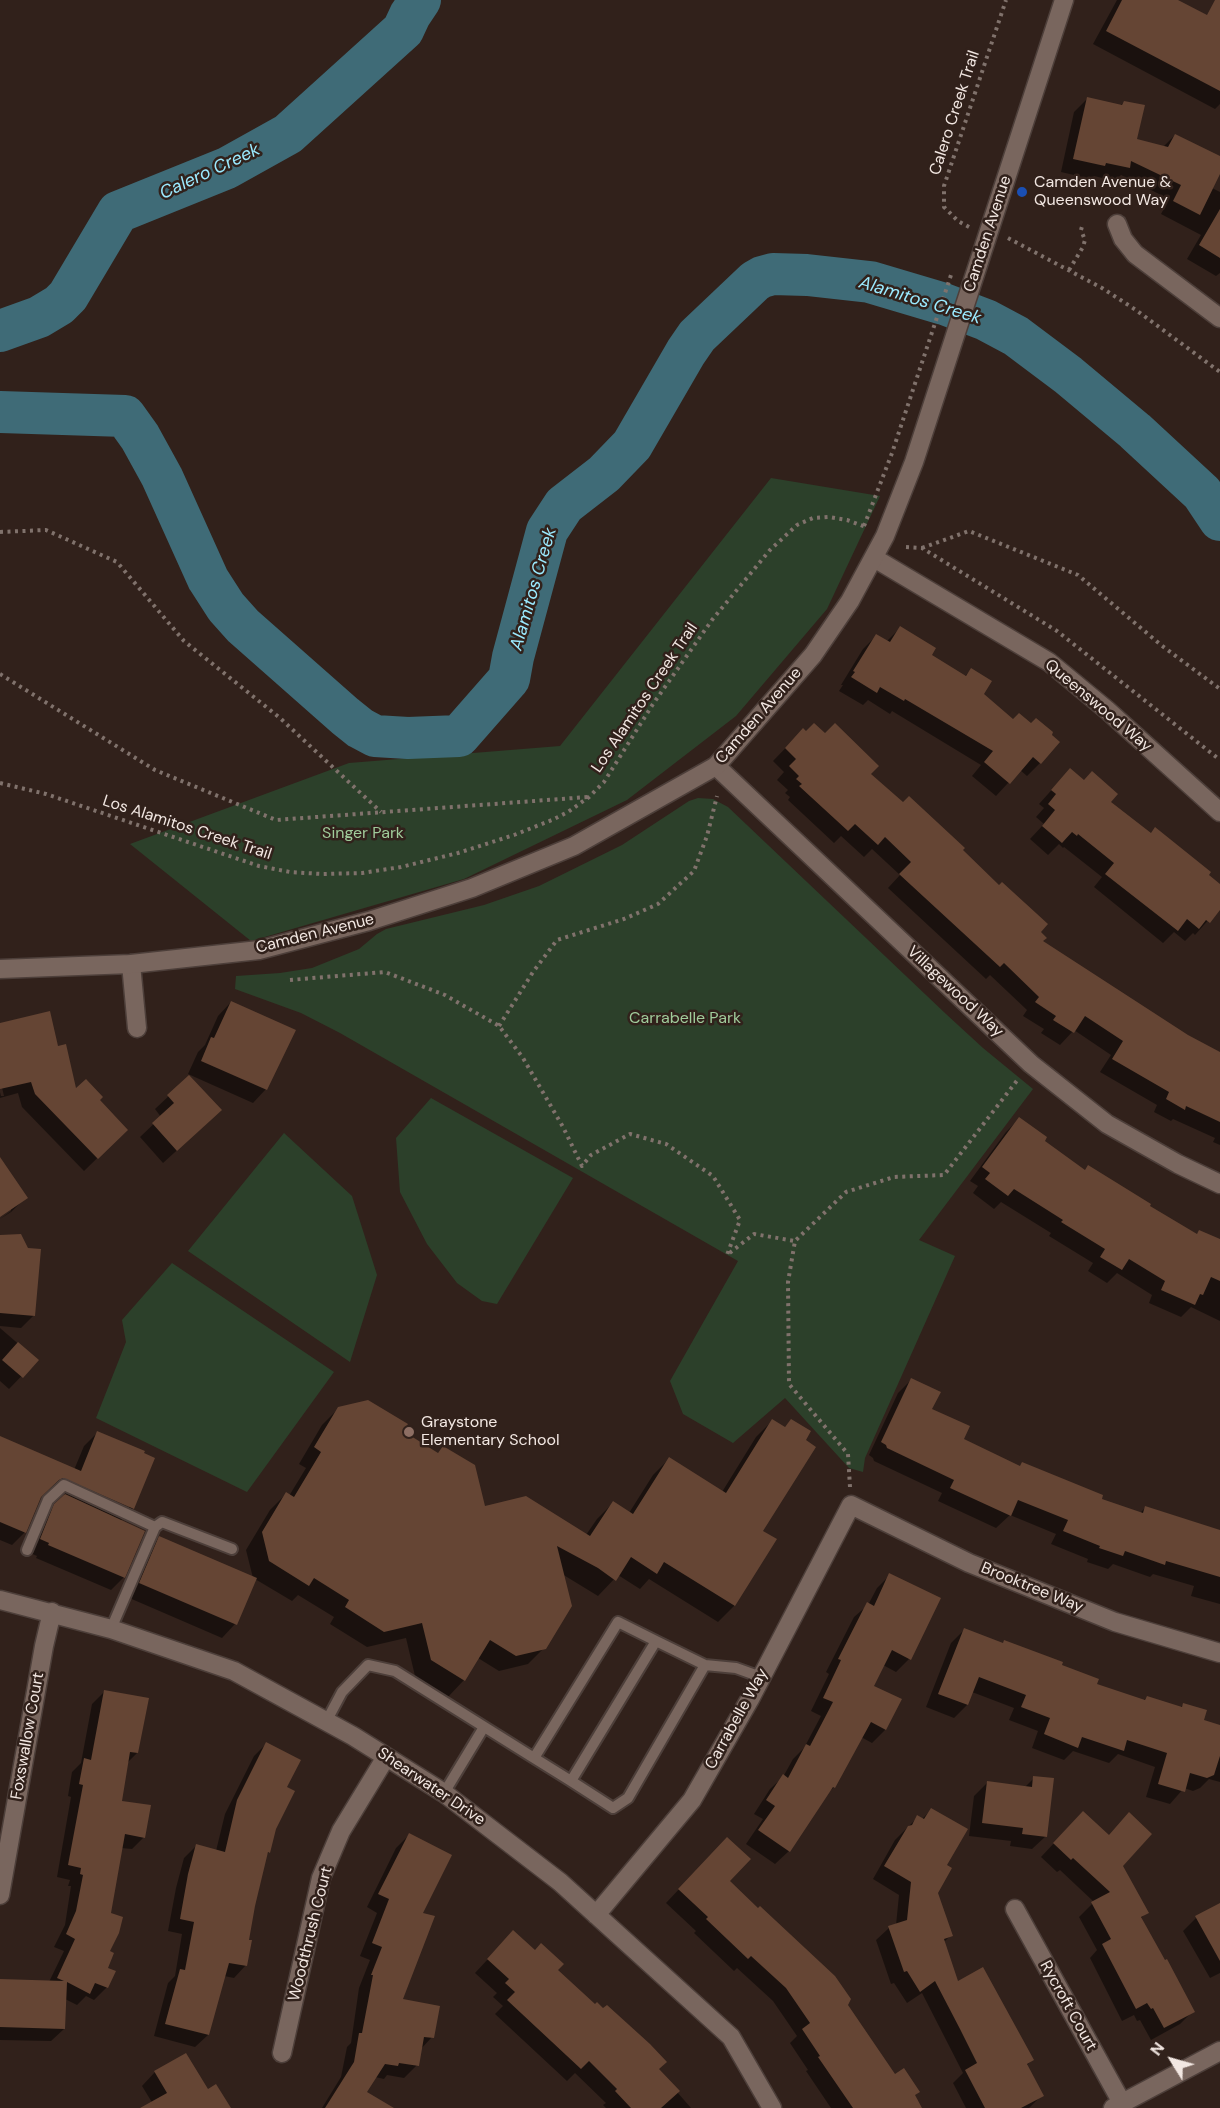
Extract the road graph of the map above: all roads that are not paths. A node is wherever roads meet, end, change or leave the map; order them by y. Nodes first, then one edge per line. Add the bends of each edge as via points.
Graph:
1 (1064, 0) edge
2 (1117, 224) dead end
3 (1220, 318) edge
4 (874, 558) junction
5 (716, 766) junction
6 (1220, 812) edge
7 (131, 964) junction
8 (0, 969) edge
9 (137, 1028) dead end
10 (1220, 1184) edge
11 (851, 1505) joint
12 (155, 1527) junction
13 (27, 1550) dead end
14 (232, 1550) dead end
15 (0, 1600) edge
16 (52, 1612) junction
17 (111, 1629) junction
18 (656, 1641) junction
19 (1220, 1653) edge
20 (705, 1665) junction
21 (761, 1677) junction
22 (327, 1722) junction
23 (484, 1728) junction
24 (386, 1757) junction
25 (534, 1758) junction
26 (571, 1781) junction
27 (444, 1793) junction
28 (0, 1895) edge
29 (1015, 1909) dead end
30 (596, 1915) junction
31 (1220, 2051) edge
32 (282, 2053) dead end
33 (1117, 2106) edge
34 (772, 2108) edge

1 - 4 street, Camden Avenue via 914,462
2 - 3 street via 1135,254
4 - 5 street, Camden Avenue via 813,655
4 - 6 street, Queenswood Way via 1049,662
5 - 7 street, Camden Avenue via 574,846 472,888 259,950
5 - 10 street, Villagewood Way via 1031,1064 1107,1124
7 - 8 street, Camden Avenue
7 - 9 street
11 - 19 street, Brooktree Way via 969,1563 1115,1622
11 - 21 street, Carrabelle Way
12 - 13 lane via 64,1485 48,1500
12 - 14 lane via 162,1522
12 - 17 lane
15 - 16 street, Shearwater Drive
16 - 17 street, Shearwater Drive
16 - 28 street, Foxswallow Court
17 - 22 street, Shearwater Drive via 234,1671
18 - 20 lane
18 - 25 lane via 618,1622
18 - 26 lane
20 - 21 lane via 736,1668
20 - 26 lane via 627,1798 613,1808
21 - 30 street, Carrabelle Way via 692,1800
22 - 23 lane via 342,1692 368,1665 394,1671
22 - 24 street, Shearwater Drive
23 - 25 lane
23 - 27 lane
24 - 27 street, Shearwater Drive
24 - 32 street, Woodthrush Court via 341,1831 321,1878
25 - 26 lane
27 - 30 street, Shearwater Drive via 560,1882
29 - 33 street, Rycroft Court
30 - 34 street, Shearwater Drive via 731,2037
31 - 33 street

